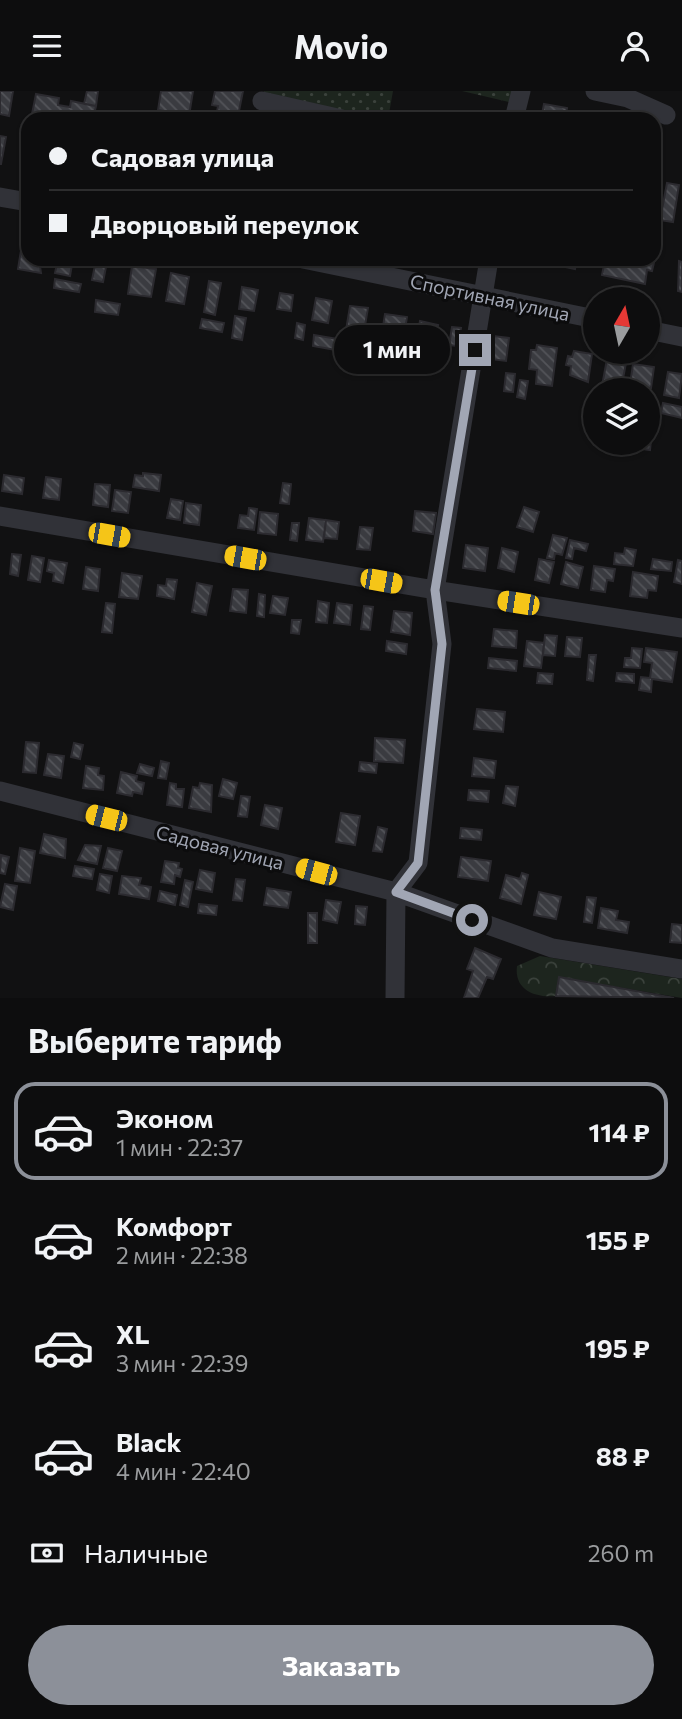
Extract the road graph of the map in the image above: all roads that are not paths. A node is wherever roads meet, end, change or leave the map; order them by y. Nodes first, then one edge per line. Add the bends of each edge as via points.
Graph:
1 (521, 91) edge
2 (594, 91) edge
3 (261, 104) edge
4 (304, 112) edge
5 (516, 112) edge
6 (660, 112) edge
7 (661, 113) edge
8 (666, 115) dead end
9 (0, 197) edge
10 (21, 201) edge
11 (337, 266) edge
12 (488, 266) edge
13 (483, 296) junction
14 (583, 317) edge
15 (660, 332) edge
16 (682, 337) edge
17 (0, 516) edge
18 (435, 590) junction
19 (682, 628) edge
20 (0, 791) edge
21 (396, 892) junction
22 (682, 969) edge
23 (395, 998) edge

1 - 5 street
2 - 6 street via 628,97
3 - 4 street
7 - 8 street
9 - 10 street
11 - 13 street, Спортивная улица
12 - 13 street
13 - 14 street, Спортивная улица
13 - 18 street
15 - 16 street
17 - 18 street
18 - 19 street
18 - 21 street via 442,644 418,863
20 - 21 street, Садовая улица
21 - 22 street, Садовая улица via 552,949
21 - 23 street

